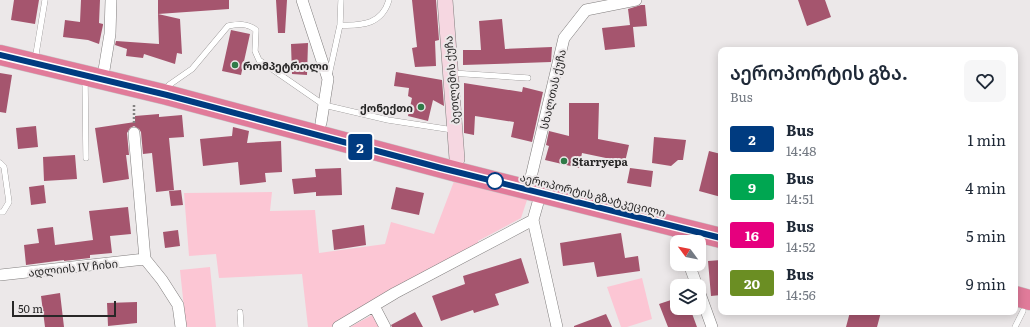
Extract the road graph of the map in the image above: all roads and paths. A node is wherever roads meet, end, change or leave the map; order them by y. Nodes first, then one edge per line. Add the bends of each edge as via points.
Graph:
1 (45, 0) edge
2 (111, 0) edge
3 (302, 0) edge
4 (341, 0) edge
5 (389, 0) edge
6 (445, 0) edge
7 (636, 0) edge
8 (340, 25) junction
9 (0, 44) edge
10 (36, 54) junction
11 (0, 55) edge
12 (104, 70) junction
13 (451, 73) junction
14 (84, 76) junction
15 (528, 78) dead end
16 (328, 79) junction
17 (169, 85) junction
18 (134, 88) junction
19 (322, 114) junction
20 (455, 130) junction
21 (134, 133) joint
22 (86, 158) dead end
23 (457, 159) junction
24 (0, 163) edge
25 (536, 185) junction
26 (0, 212) edge
27 (533, 220) junction
28 (718, 225) edge
29 (678, 234) edge
30 (718, 238) edge
31 (145, 259) junction
32 (0, 275) edge
33 (374, 306) junction
34 (706, 310) edge
35 (240, 312) dead end
36 (180, 327) edge
37 (241, 327) edge
38 (338, 327) edge
39 (385, 327) edge
40 (557, 327) edge
41 (712, 327) edge

1 - 10 lane
2 - 12 street via 110,34
3 - 16 street
4 - 8 lane
5 - 8 lane via 379,18 356,26
6 - 13 street, ბეთლემის ქუჩა
7 - 25 street, სხალთას ქუჩა via 586,10 564,38
8 - 16 lane
9 - 10 highway, აეროპორტის გზატკეცილი
10 - 12 highway, აეროპორტის გზატკეცილი
11 - 14 highway, აეროპორტის გზატკეცილი
12 - 17 highway, აეროპორტის გზატკეცილი
13 - 15 lane
13 - 20 street, ბეთლემის ქუჩა
14 - 18 highway, აეროპორტის გზატკეცილი
14 - 22 lane
16 - 19 street
17 - 19 highway, აეროპორტის გზატკეცილი
17 - 19 lane via 192,69 228,26 244,24 256,30 255,51 259,60
18 - 21 path
18 - 25 highway, აეროპორტის გზატკეცილი via 449,170
19 - 20 lane
19 - 23 highway, აეროპორტის გზატკეცილი
20 - 23 street, ბეთლემის ქუჩა
21 - 31 street
23 - 25 highway, აეროპორტის გზატკეცილი
24 - 26 lane via 4,167 9,202 3,212
25 - 27 street, სხალთას ქუჩა
25 - 28 highway, აეროპორტის გზატკეცილი
25 - 29 highway, აეროპორტის გზატკეცილი
27 - 33 street
27 - 40 street
29 - 30 highway, აეროპორტის გზატკეცილი
31 - 32 street, ადლიის IV ჩიხი
31 - 36 street via 178,305
33 - 38 street
33 - 39 street
34 - 41 street
35 - 37 lane

